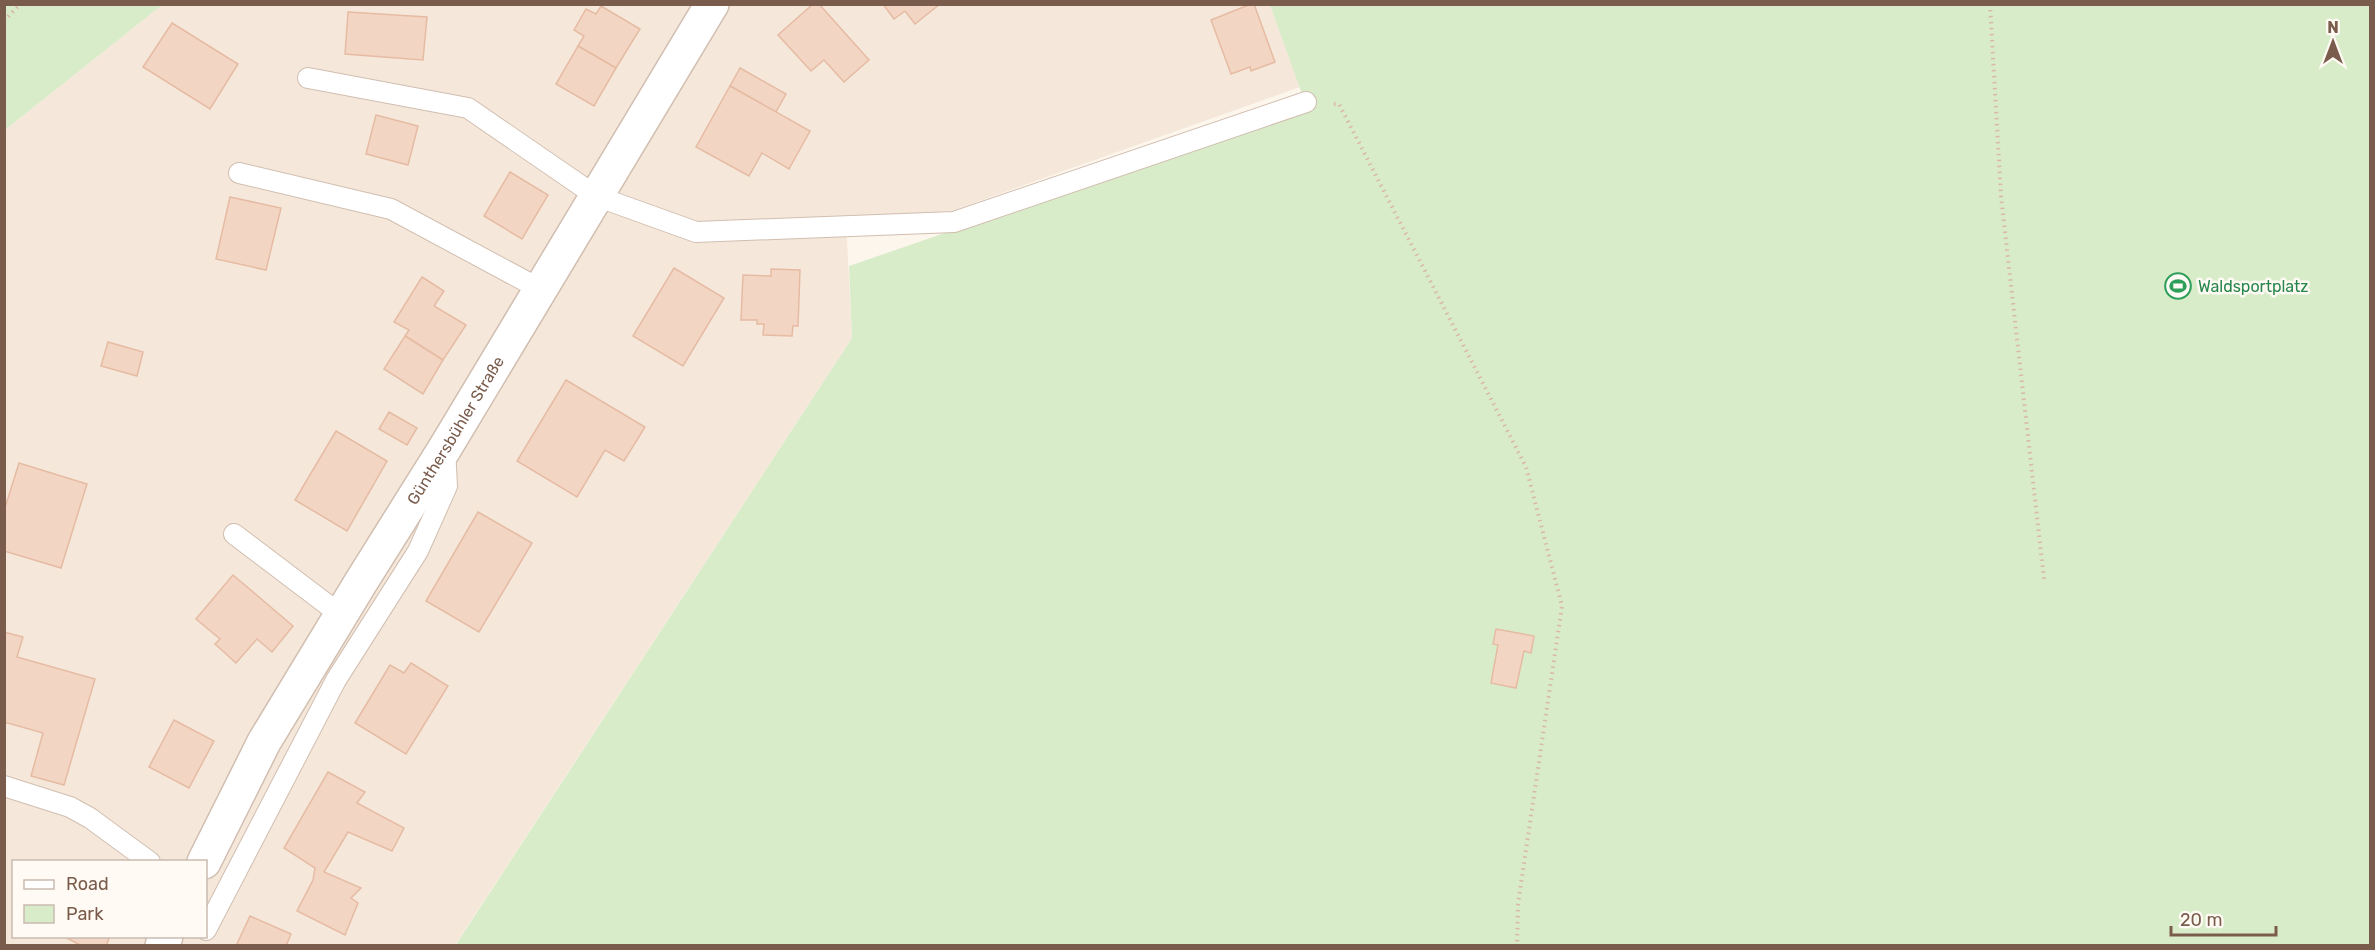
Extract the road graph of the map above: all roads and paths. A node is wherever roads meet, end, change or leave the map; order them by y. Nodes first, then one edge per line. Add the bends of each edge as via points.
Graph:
1 (20, 4) edge
2 (712, 4) edge
3 (1990, 4) edge
4 (4, 21) edge
5 (308, 78) dead end
6 (1306, 102) joint
7 (239, 173) dead end
8 (596, 196) junction
9 (540, 289) junction
10 (445, 448) junction
11 (234, 534) dead end
12 (2044, 579) dead end
13 (341, 615) junction
14 (4, 786) edge
15 (149, 860) edge
16 (205, 860) edge
17 (207, 928) edge
18 (1517, 945) edge

1 - 4 path
2 - 8 street, Günthersbühler Straße
3 - 12 path via 2001,196
5 - 8 lane via 468,108
6 - 8 lane via 954,222 696,232
6 - 18 path via 1339,104 1526,467 1562,606 1518,904
7 - 9 lane via 391,209
8 - 9 street, Günthersbühler Straße
9 - 10 street, Günthersbühler Straße
10 - 13 street, Günthersbühler Straße
10 - 17 lane via 447,486 418,551 336,680
11 - 13 lane
13 - 16 street, Günthersbühler Straße via 264,742
14 - 15 lane via 70,807

